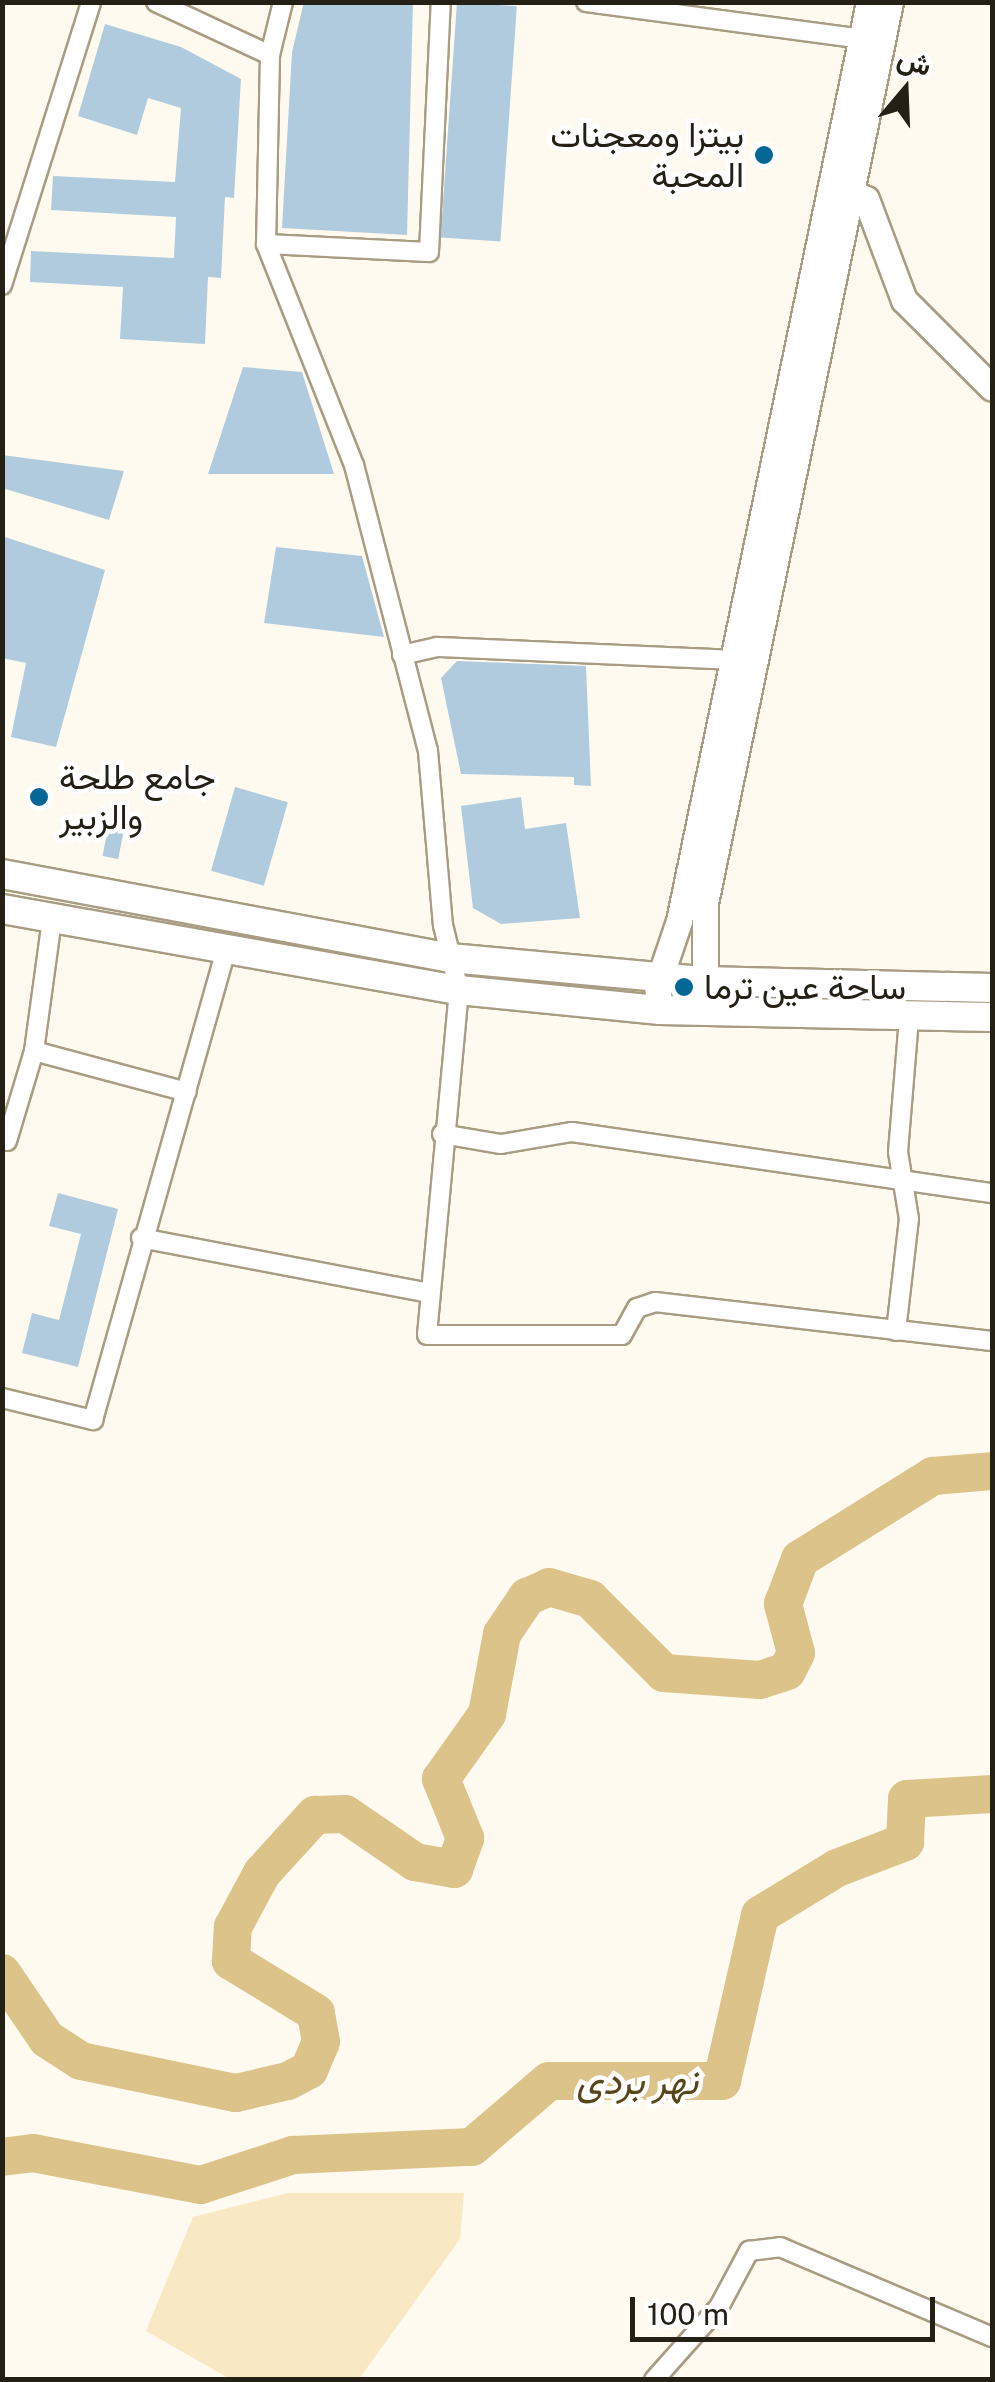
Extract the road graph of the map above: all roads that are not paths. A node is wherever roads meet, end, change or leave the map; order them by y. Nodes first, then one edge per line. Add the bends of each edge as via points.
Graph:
1 (91, 2) edge
2 (156, 2) edge
3 (283, 2) edge
4 (441, 2) edge
5 (586, 2) edge
6 (870, 2) edge
7 (890, 2) edge
8 (862, 39) junction
9 (270, 55) junction
10 (841, 187) junction
11 (266, 244) junction
12 (816, 258) junction
13 (842, 264) junction
14 (3, 279) edge
15 (989, 379) edge
16 (402, 655) junction
17 (733, 660) junction
18 (2, 874) edge
19 (2, 909) edge
20 (52, 919) junction
21 (226, 950) junction
22 (450, 958) junction
23 (660, 978) junction
24 (704, 981) junction
25 (992, 988) edge
26 (459, 990) junction
27 (660, 1010) junction
28 (700, 1012) junction
29 (909, 1017) junction
30 (992, 1017) edge
31 (34, 1051) junction
32 (187, 1092) junction
33 (442, 1134) junction
34 (7, 1142) dead end
35 (902, 1181) junction
36 (992, 1193) edge
37 (140, 1238) junction
38 (424, 1292) junction
39 (896, 1331) junction
40 (992, 1341) edge
41 (2, 1398) edge
42 (992, 2338) edge
43 (654, 2380) edge

1 - 14 street
2 - 9 street
3 - 9 street
4 - 11 street via 429,252
5 - 8 street
6 - 8 street
7 - 10 street
8 - 10 street
9 - 11 street
10 - 12 street
10 - 13 street
10 - 15 street via 866,198 904,300
11 - 16 street via 354,465
12 - 13 street
12 - 17 street
13 - 24 street via 705,902
16 - 17 street via 437,647
16 - 22 street via 428,751
17 - 23 street
18 - 22 main road
19 - 20 main road
20 - 21 main road
20 - 31 street
21 - 26 main road
21 - 32 street
22 - 23 main road
22 - 26 street
23 - 24 main road
23 - 27 street
24 - 25 main road
24 - 28 street
26 - 27 main road
26 - 33 street
27 - 28 main road
28 - 29 main road
29 - 30 main road
29 - 35 street
31 - 32 street
31 - 34 street
32 - 37 street
33 - 35 street via 501,1144 572,1132
33 - 38 street
35 - 36 street
35 - 39 street via 909,1219
37 - 38 street
37 - 41 street via 93,1420
38 - 39 street via 427,1335 622,1335 637,1308 654,1302
39 - 40 street
42 - 43 street via 780,2247 749,2251 720,2307

